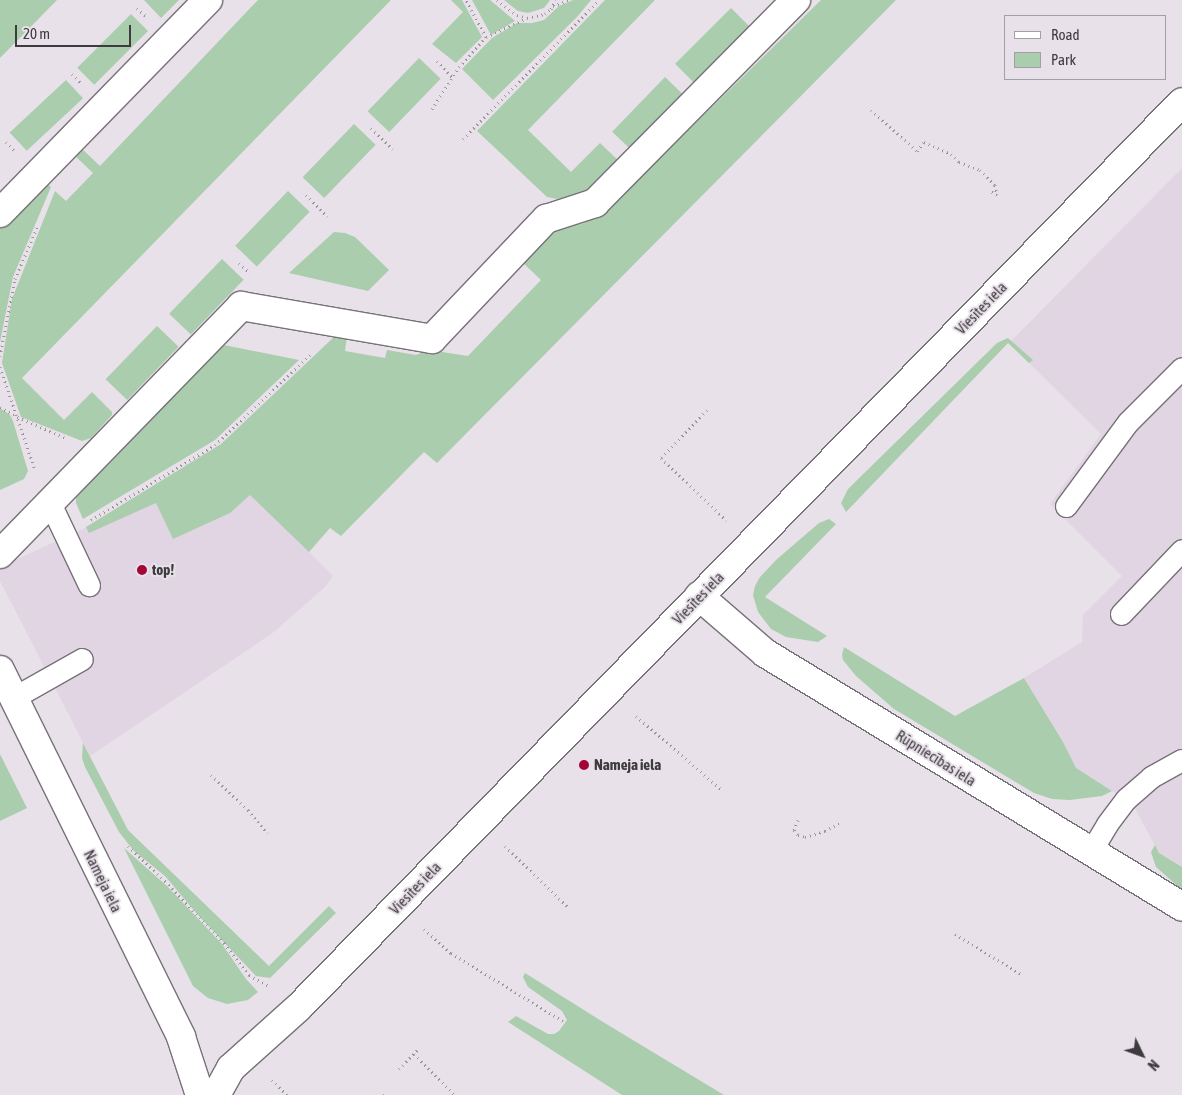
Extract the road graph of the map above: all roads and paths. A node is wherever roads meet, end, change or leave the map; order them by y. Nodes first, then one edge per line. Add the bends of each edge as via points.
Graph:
1 (208, 0) edge
2 (466, 0) edge
3 (497, 0) edge
4 (556, 0) edge
5 (569, 0) edge
6 (599, 0) edge
7 (796, 0) edge
8 (553, 6) junction
9 (528, 18) junction
10 (486, 37) junction
11 (436, 61) dead end
12 (452, 77) junction
13 (1182, 102) edge
14 (432, 109) dead end
15 (871, 110) dead end
16 (371, 128) dead end
17 (463, 139) dead end
18 (393, 149) dead end
19 (989, 190) dead end
20 (306, 195) dead end
21 (0, 213) edge
22 (42, 216) dead end
23 (327, 216) dead end
24 (344, 324) junction
25 (0, 356) edge
26 (0, 367) edge
27 (1182, 368) edge
28 (0, 407) edge
29 (707, 410) dead end
30 (16, 416) junction
31 (99, 452) junction
32 (50, 503) junction
33 (1066, 506) dead end
34 (730, 524) dead end
35 (66, 536) junction
36 (1182, 550) edge
37 (0, 554) edge
38 (89, 584) dead end
39 (699, 596) junction
40 (1121, 614) dead end
41 (82, 659) dead end
42 (0, 670) edge
43 (13, 698) junction
44 (636, 716) dead end
45 (1182, 760) edge
46 (211, 776) dead end
47 (721, 789) dead end
48 (798, 820) dead end
49 (479, 821) junction
50 (841, 822) dead end
51 (267, 833) dead end
52 (123, 841) dead end
53 (1091, 851) junction
54 (398, 905) junction
55 (1182, 907) edge
56 (569, 908) dead end
57 (955, 934) dead end
58 (1021, 974) dead end
59 (274, 988) dead end
60 (563, 1021) dead end
61 (419, 1048) dead end
62 (414, 1054) junction
63 (399, 1069) dead end
64 (272, 1080) dead end
65 (200, 1095) edge
66 (216, 1095) edge
67 (287, 1095) edge
68 (456, 1095) edge

1 - 21 street
2 - 10 path
3 - 9 path via 517,15
4 - 8 path
5 - 8 path
6 - 17 path
7 - 24 street via 595,203 546,219 432,340
8 - 9 path via 545,14
9 - 10 path
10 - 12 path
11 - 12 path
12 - 14 path
13 - 39 street, Viesītes iela
15 - 19 path via 917,150 924,142 980,170 995,185 997,194
16 - 18 path
20 - 23 path
22 - 25 path via 15,279
24 - 31 street via 241,306
24 - 35 path via 215,445
26 - 30 path
27 - 33 lane via 1128,422
28 - 30 path
29 - 34 path via 661,458
30 - 31 path
30 - 32 path
31 - 32 street
32 - 35 lane
32 - 37 street
35 - 38 lane
36 - 40 lane
39 - 49 street, Viesītes iela
39 - 53 street, Rūpniecības iela via 765,652
41 - 43 lane
42 - 43 street, Nameja iela
43 - 65 street, Nameja iela via 181,1037
44 - 47 path
45 - 53 lane via 1151,777 1126,799
46 - 51 path via 248,810
48 - 50 path via 794,826 795,833 805,837
49 - 54 street, Viesītes iela
49 - 56 path
52 - 59 path via 224,943 248,975
53 - 55 street, Rūpniecības iela
54 - 60 path via 452,953
54 - 66 street, Viesītes iela via 299,1007 231,1068
57 - 58 path
61 - 62 path
62 - 63 path
62 - 68 path
64 - 67 path

